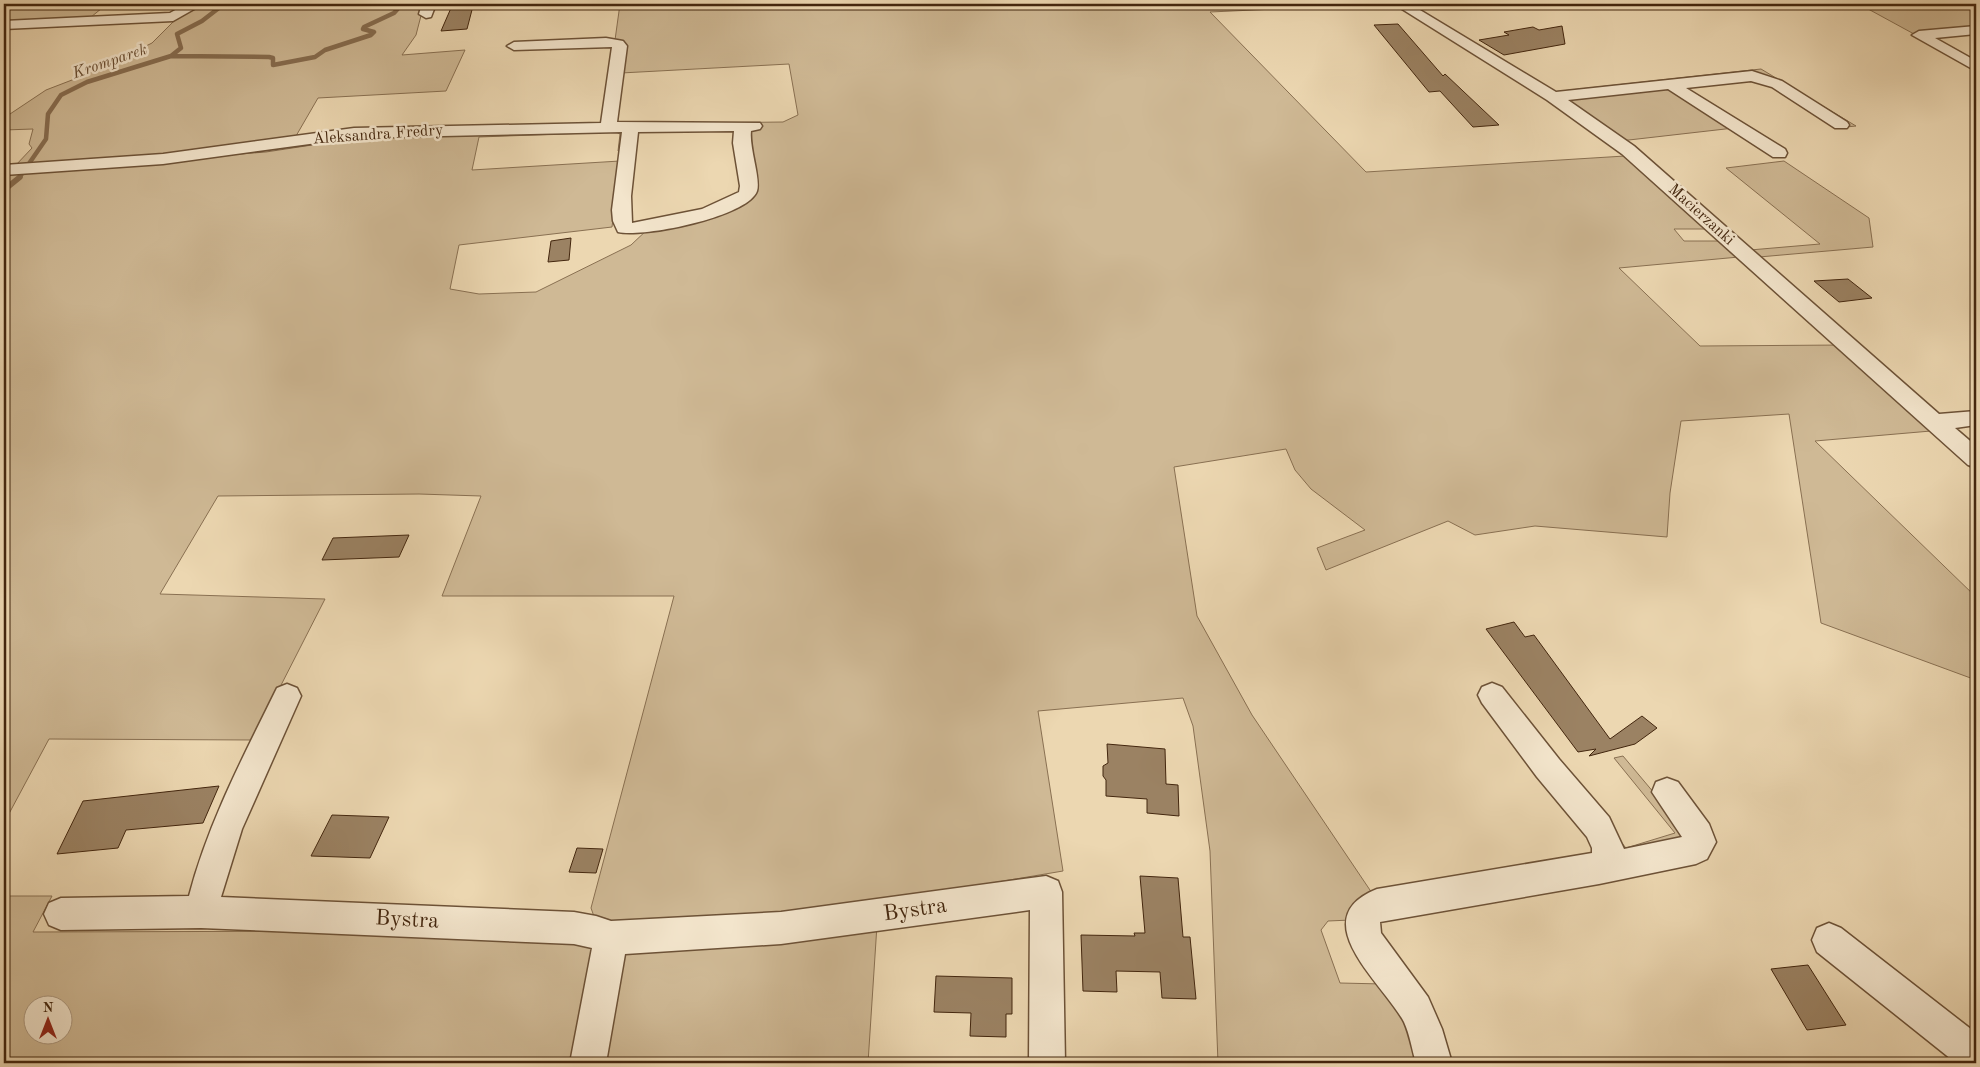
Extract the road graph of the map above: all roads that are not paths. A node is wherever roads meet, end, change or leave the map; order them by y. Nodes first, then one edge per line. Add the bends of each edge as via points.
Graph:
1 (196, 4) edge
2 (1298, 4) edge
3 (1359, 4) edge
4 (1401, 4) edge
5 (4, 24) edge
6 (1976, 30) edge
7 (514, 46) dead end
8 (1976, 67) edge
9 (1670, 84) junction
10 (1553, 97) junction
11 (1841, 126) dead end
12 (608, 127) junction
13 (631, 127) junction
14 (1779, 153) dead end
15 (6, 170) edge
16 (1976, 418) edge
17 (1935, 422) junction
18 (1976, 459) edge
19 (1492, 695) dead end
20 (288, 696) dead end
21 (1667, 792) dead end
22 (1599, 869) junction
23 (201, 912) junction
24 (61, 914) dead end
25 (611, 938) junction
26 (1829, 940) dead end
27 (1976, 1056) edge
28 (588, 1063) edge
29 (1047, 1063) edge
30 (1434, 1063) edge

1 - 5 street via 173,17
2 - 3 street
4 - 10 street, Macierzanki
6 - 8 street via 1919,35
7 - 12 street via 618,44
9 - 10 street
9 - 11 street via 1744,76 1764,79 1778,84
9 - 14 street
10 - 17 street, Macierzanki via 1646,165
12 - 13 street, Aleksandra Fredry
12 - 15 street, Aleksandra Fredry via 354,134 163,159
13 - 13 street, Aleksandra Fredry via 623,177 621,221 625,228 635,230 716,210 748,192 741,143 749,126
16 - 17 street
17 - 18 street, Macierzanki
19 - 22 street via 1598,827 1608,848 1607,859
20 - 23 street via 246,784 207,883
21 - 22 street via 1698,834 1700,842 1696,849
22 - 30 street via 1377,905 1367,911 1362,918 1362,927 1367,940 1416,1008
23 - 24 street, Bystra
23 - 25 street, Bystra via 574,928
25 - 28 street
25 - 29 street, Bystra via 781,928 1046,892
26 - 27 street

